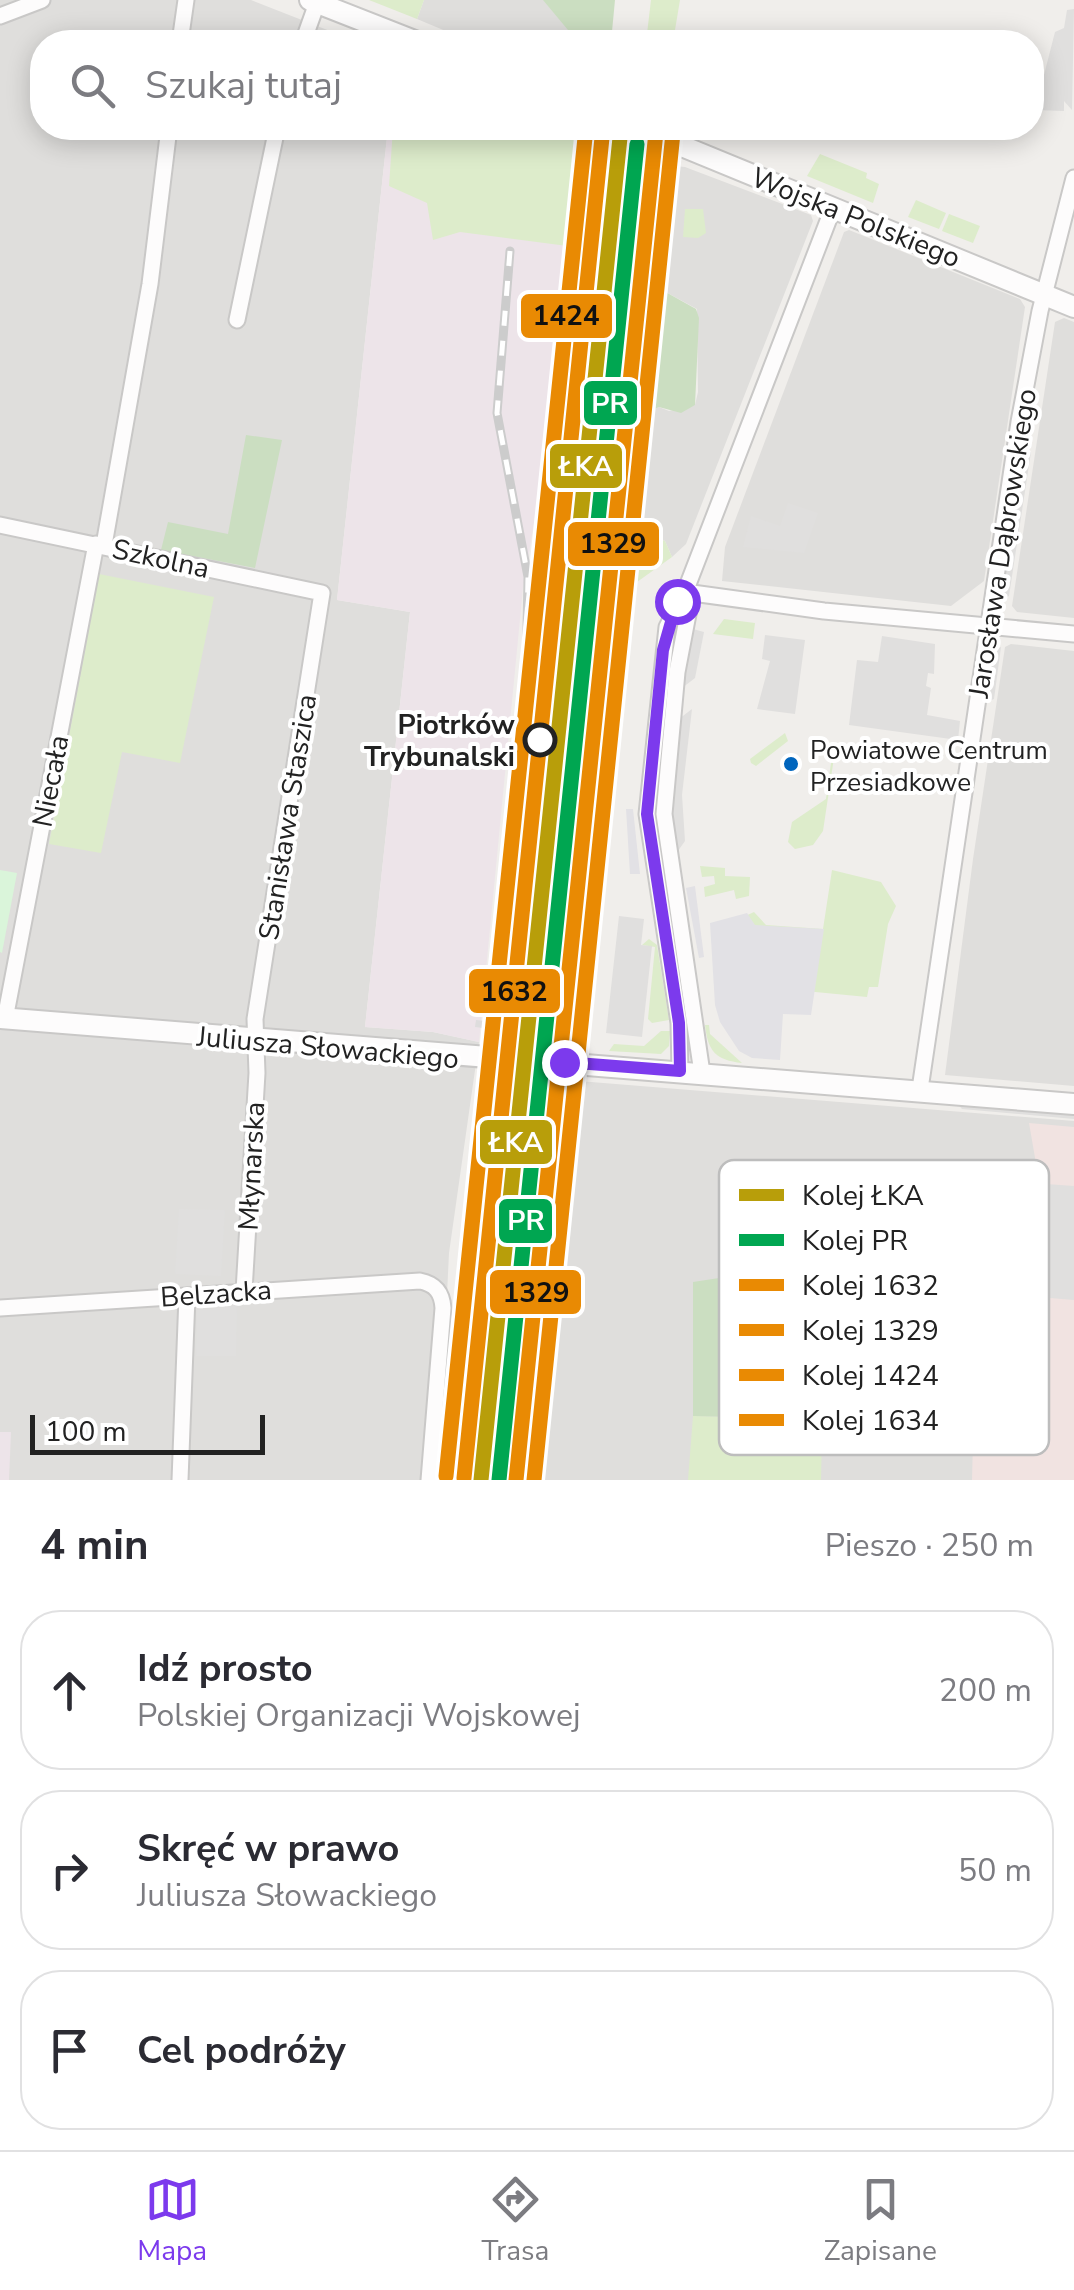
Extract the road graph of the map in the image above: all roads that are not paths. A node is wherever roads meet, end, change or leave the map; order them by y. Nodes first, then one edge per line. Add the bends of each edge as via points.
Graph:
1 (42, 0) edge
2 (186, 0) edge
3 (313, 1) edge
4 (0, 16) edge
5 (182, 30) edge
6 (307, 30) edge
7 (387, 30) edge
8 (168, 140) edge
9 (274, 140) edge
10 (667, 140) edge
11 (1074, 178) edge
12 (833, 208) junction
13 (1046, 294) junction
14 (1074, 306) edge
15 (237, 320) dead end
16 (0, 526) edge
17 (100, 544) junction
18 (685, 592) junction
19 (322, 593) joint
20 (988, 626) junction
21 (1074, 634) edge
22 (661, 861) junction
23 (2, 1018) edge
24 (256, 1042) junction
25 (680, 1071) junction
26 (702, 1072) junction
27 (920, 1089) junction
28 (1074, 1104) edge
29 (244, 1291) junction
30 (187, 1296) junction
31 (0, 1308) edge
32 (180, 1480) edge
33 (428, 1480) edge

1 - 4 street
2 - 5 street
3 - 6 street
3 - 7 street
8 - 17 street, Niecała via 150,284
9 - 15 street
10 - 12 street, Wojska Polskiego
11 - 13 street, Jarosława Dąbrowskiego
12 - 13 street, Wojska Polskiego
12 - 18 street
13 - 14 street, Wojska Polskiego
13 - 20 street, Jarosława Dąbrowskiego via 1020,411
16 - 17 street, Szkolna
17 - 19 street, Szkolna
17 - 23 street, Niecała
18 - 20 street
18 - 22 street via 671,614 663,650 648,788
19 - 24 street, Stanisława Staszica via 254,1019
20 - 21 street
20 - 27 street, Jarosława Dąbrowskiego
22 - 25 street
22 - 26 street
23 - 24 street, Juliusza Słowackiego
24 - 25 street, Juliusza Słowackiego
24 - 29 street, Młynarska
25 - 26 street, Juliusza Słowackiego
26 - 27 street, Juliusza Słowackiego
27 - 28 street, Juliusza Słowackiego
29 - 30 street, Belzacka
29 - 33 street, Belzacka via 432,1284 443,1308
30 - 31 street, Belzacka
30 - 32 street

